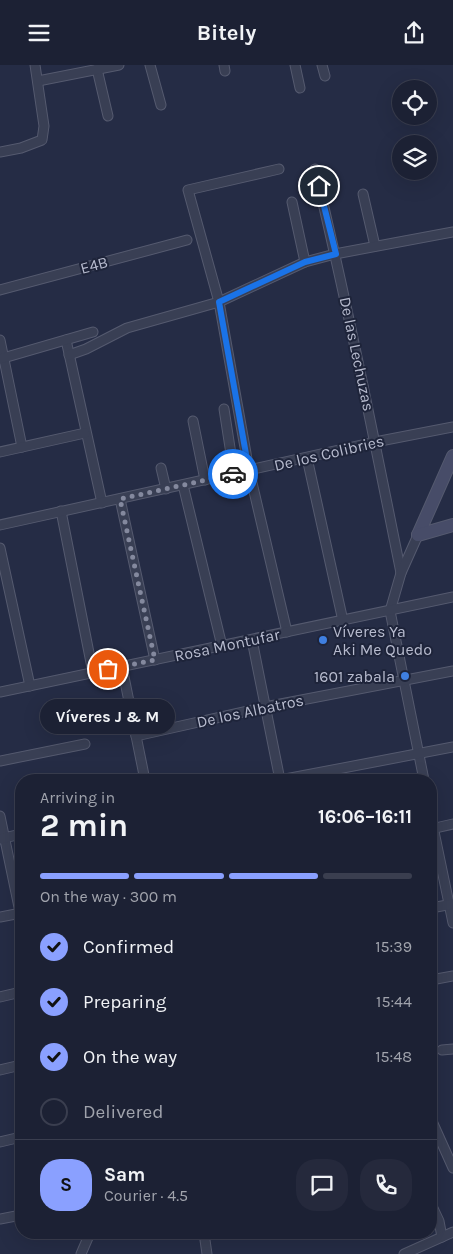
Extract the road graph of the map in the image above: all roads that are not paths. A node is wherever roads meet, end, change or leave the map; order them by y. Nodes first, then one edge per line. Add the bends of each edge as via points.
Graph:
1 (35, 65) edge
2 (119, 65) edge
3 (150, 65) edge
4 (295, 65) edge
5 (322, 65) edge
6 (97, 69) junction
7 (325, 76) dead end
8 (38, 81) junction
9 (300, 88) dead end
10 (160, 105) dead end
11 (108, 117) dead end
12 (0, 152) edge
13 (279, 169) dead end
14 (315, 169) dead end
15 (363, 194) dead end
16 (292, 202) dead end
17 (453, 232) edge
18 (188, 240) dead end
19 (375, 246) junction
20 (336, 254) junction
21 (305, 262) junction
22 (0, 290) edge
23 (219, 302) junction
24 (93, 331) dead end
25 (0, 340) edge
26 (66, 340) junction
27 (69, 355) junction
28 (2, 358) edge
29 (224, 409) dead end
30 (193, 421) dead end
31 (453, 427) edge
32 (85, 433) junction
33 (375, 442) junction
34 (22, 447) junction
35 (0, 453) edge
36 (453, 456) edge
37 (307, 458) junction
38 (160, 468) dead end
39 (249, 471) junction
40 (228, 475) junction
41 (205, 479) junction
42 (183, 485) junction
43 (166, 489) junction
44 (120, 499) junction
45 (102, 503) junction
46 (61, 511) junction
47 (0, 525) edge
48 (453, 525) edge
49 (418, 535) junction
50 (0, 549) edge
51 (401, 573) junction
52 (453, 597) edge
53 (390, 611) junction
54 (343, 621) junction
55 (287, 632) junction
56 (252, 640) junction
57 (222, 646) junction
58 (155, 660) junction
59 (122, 667) junction
60 (453, 671) edge
61 (93, 673) junction
62 (405, 681) junction
63 (30, 686) junction
64 (0, 692) edge
65 (266, 707) junction
66 (136, 736) junction
67 (85, 744) dead end
68 (453, 747) edge
69 (419, 754) junction
70 (0, 761) edge
71 (144, 774) edge
72 (279, 774) edge
73 (312, 774) edge
74 (423, 774) edge
75 (0, 816) edge
76 (453, 824) edge
77 (437, 827) edge
78 (15, 835) edge
79 (2, 838) edge
80 (437, 848) edge
81 (15, 890) edge
82 (451, 904) edge
83 (437, 907) edge
84 (15, 915) edge
85 (0, 917) edge
86 (453, 923) edge
87 (453, 975) edge
88 (437, 979) edge
89 (15, 993) edge
90 (0, 997) edge
91 (453, 1049) edge
92 (442, 1051) dead end
93 (15, 1066) edge
94 (0, 1070) edge
95 (437, 1132) edge
96 (15, 1138) edge
97 (0, 1142) edge
98 (453, 1168) edge
99 (15, 1216) edge
100 (437, 1217) edge
101 (0, 1219) edge
102 (453, 1232) edge
103 (442, 1237) junction
104 (87, 1239) edge
105 (205, 1239) edge
106 (81, 1254) edge
107 (207, 1254) edge
108 (404, 1254) edge

1 - 8 street
2 - 6 street
3 - 10 street
4 - 9 street
5 - 7 street
6 - 8 street
6 - 11 street
8 - 12 street via 44,126 42,140
13 - 23 street via 188,190
14 - 20 street, De las Lechuzas
15 - 19 street
16 - 21 street
17 - 19 street
18 - 22 street, E4B
19 - 20 street
20 - 21 street
20 - 33 street, De las Lechuzas
21 - 23 street
23 - 27 street via 127,328
23 - 39 street
24 - 26 street
25 - 28 street
26 - 27 street
26 - 28 street
27 - 32 street
28 - 34 street
29 - 40 street via 230,454 226,468
30 - 41 street
31 - 33 street, De los Colibries
32 - 34 street
32 - 45 street
33 - 37 street, De los Colibries
33 - 51 street, De las Lechuzas
34 - 35 street
36 - 49 street
37 - 39 street, De los Colibries
37 - 54 street
38 - 43 street
39 - 40 street, De los Colibries
39 - 55 street
40 - 41 street, De los Colibries
41 - 42 street, De los Colibries
42 - 43 street, De los Colibries
42 - 57 street
43 - 44 street, De los Colibries
44 - 45 street, De los Colibries
44 - 58 street
45 - 46 street, De los Colibries
46 - 47 street, De los Colibries
46 - 61 street
48 - 49 street
49 - 51 street
50 - 63 street
51 - 53 street
52 - 53 street, Rosa Montufar
53 - 54 street, Rosa Montufar
53 - 62 street
54 - 55 street, Rosa Montufar
55 - 56 street, Rosa Montufar
56 - 57 street, Rosa Montufar
56 - 65 street
57 - 58 street, Rosa Montufar
58 - 59 street, Rosa Montufar
59 - 61 street, Rosa Montufar
59 - 66 street
60 - 62 street, De los Albatros
61 - 63 street, Rosa Montufar
62 - 65 street, De los Albatros
62 - 69 street
63 - 64 street, Rosa Montufar
65 - 66 street, De los Albatros
65 - 72 street
66 - 71 street
67 - 70 street
68 - 69 street
69 - 73 street
69 - 74 street
75 - 79 street
76 - 77 street
78 - 79 street
79 - 81 street
80 - 82 street
82 - 83 street
82 - 86 street
84 - 85 street
87 - 88 street
89 - 90 street
91 - 92 street
93 - 94 street
95 - 98 street
96 - 97 street
99 - 101 street
100 - 103 street
102 - 103 street
103 - 108 street
104 - 106 street
105 - 107 street

